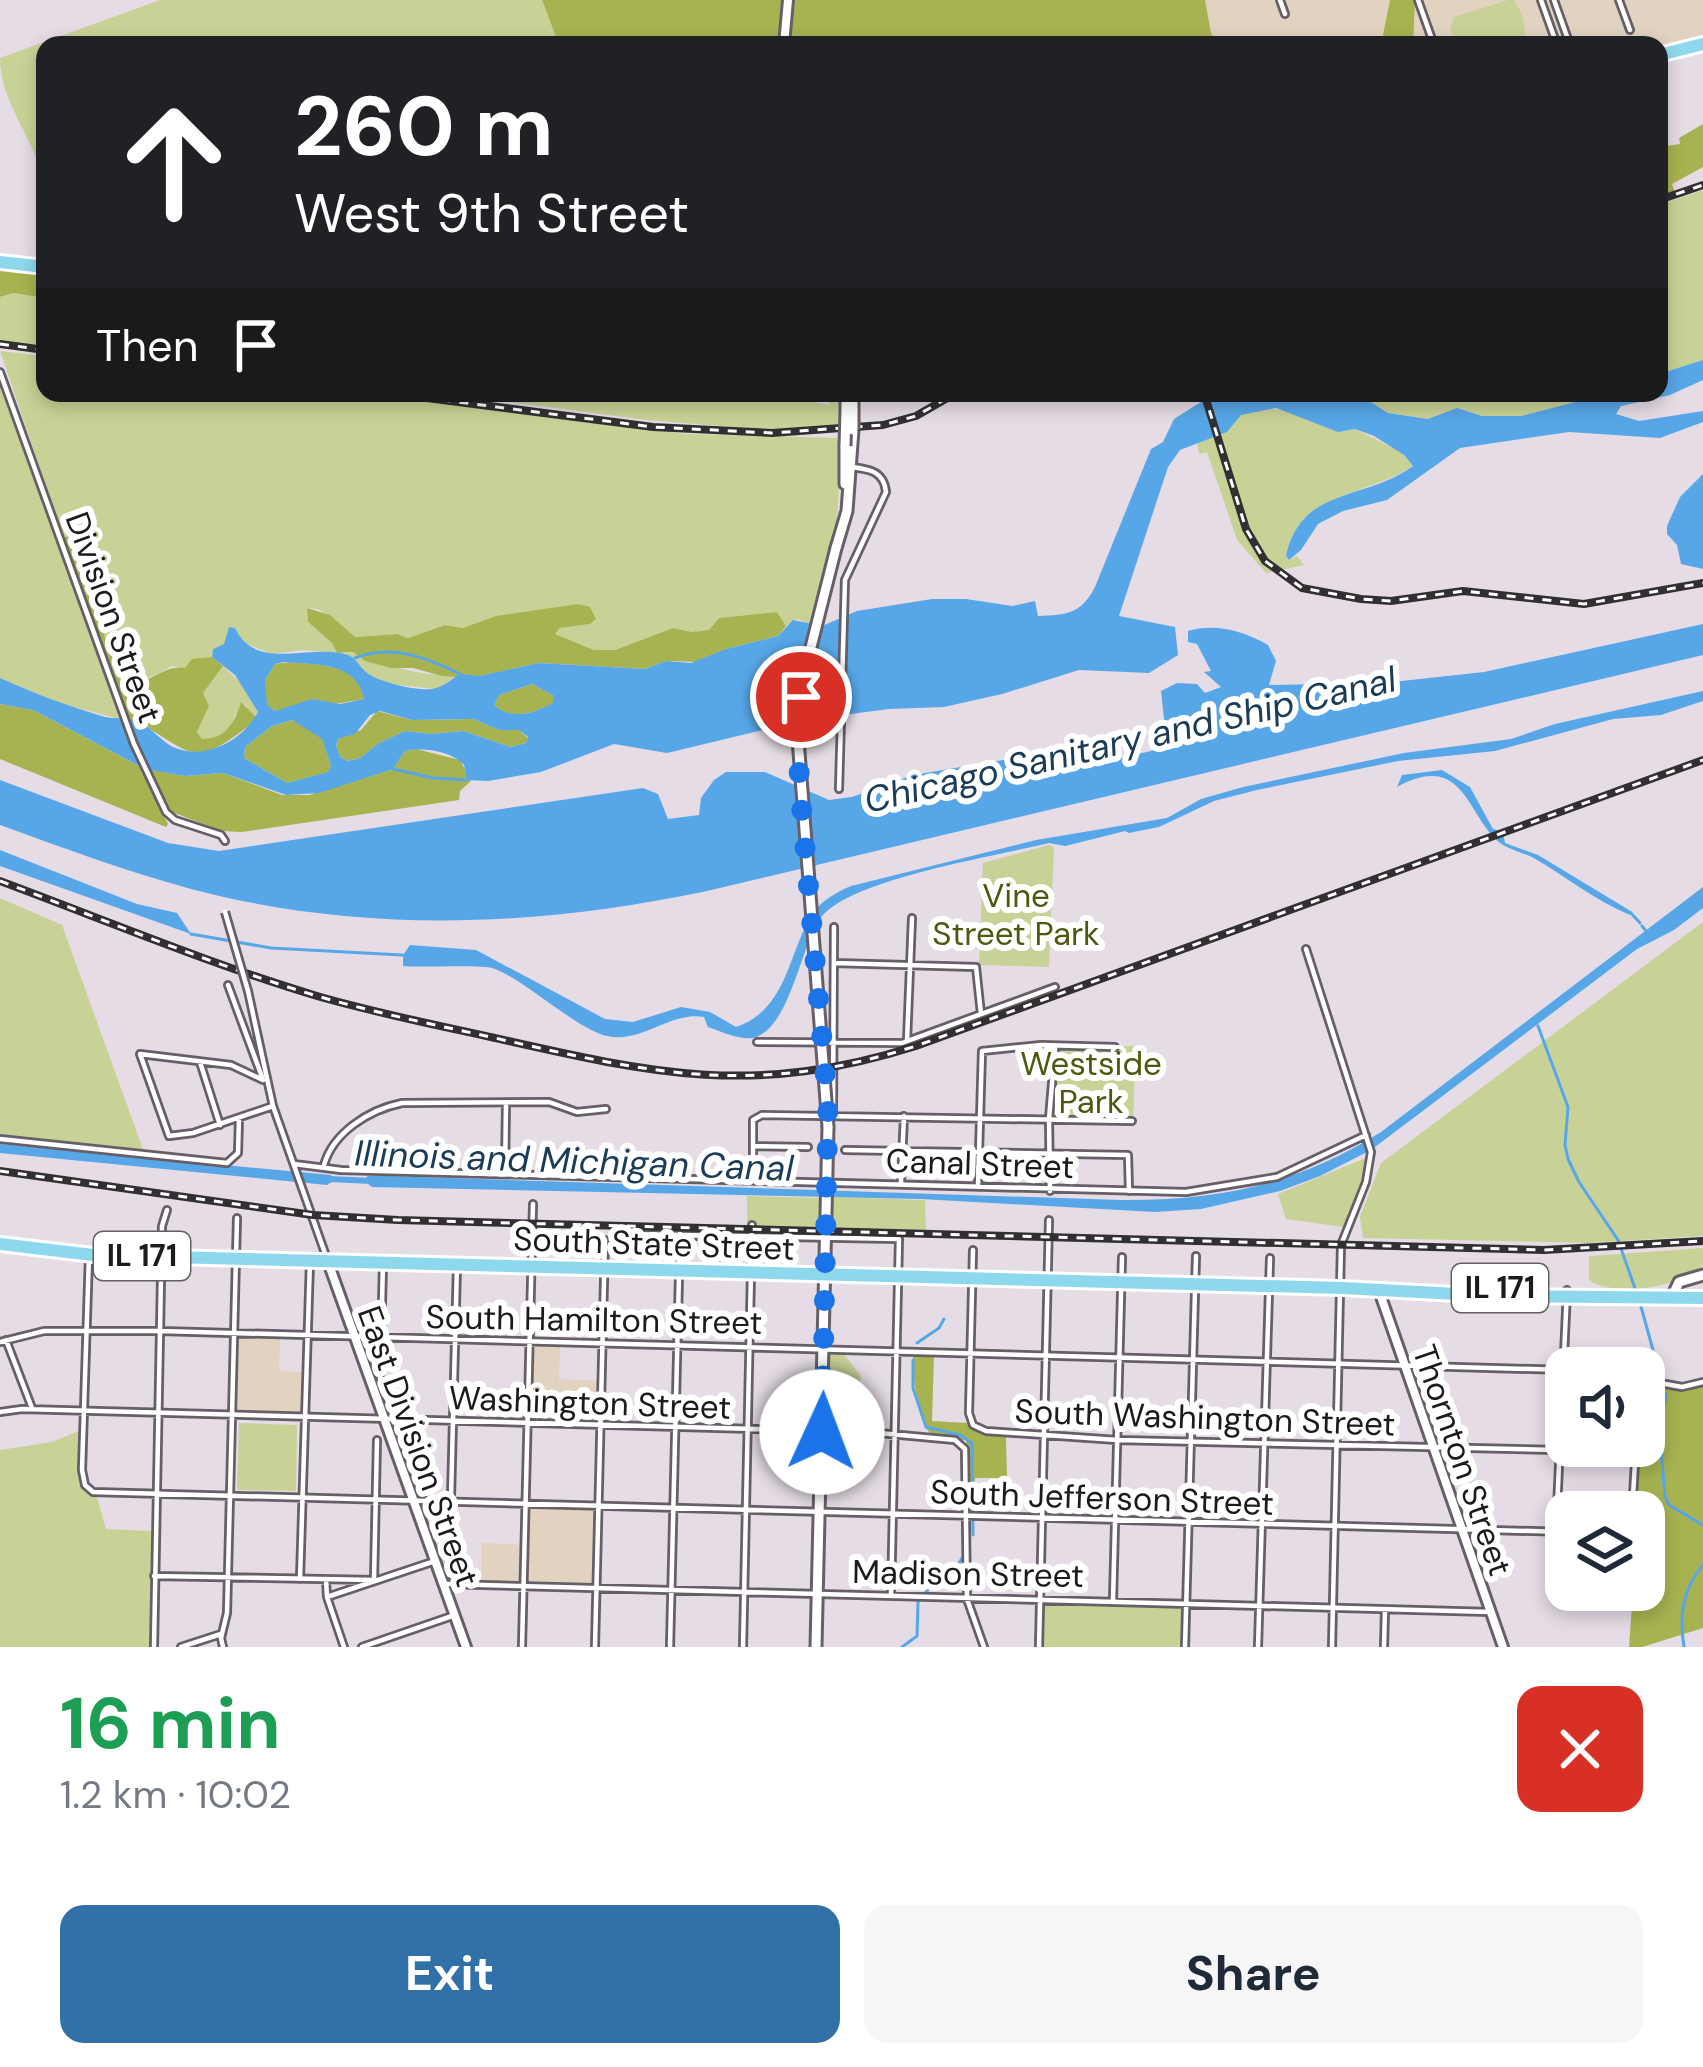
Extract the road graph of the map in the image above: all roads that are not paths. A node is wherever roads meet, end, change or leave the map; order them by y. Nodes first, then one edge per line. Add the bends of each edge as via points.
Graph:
1 (788, 0) edge
2 (1280, 0) edge
3 (1418, 0) edge
4 (1541, 0) edge
5 (1554, 0) edge
6 (1619, 0) edge
7 (1285, 14) dead end
8 (1630, 30) dead end
9 (785, 36) edge
10 (1431, 36) edge
11 (1554, 36) edge
12 (1567, 36) edge
13 (1703, 44) edge
14 (1668, 53) edge
15 (0, 262) edge
16 (36, 267) edge
17 (0, 372) edge
18 (849, 402) edge
19 (849, 466) junction
20 (839, 789) dead end
21 (225, 842) dead end
22 (225, 912) dead end
23 (912, 918) dead end
24 (834, 927) dead end
25 (1306, 949) dead end
26 (833, 963) junction
27 (908, 965) junction
28 (228, 985) dead end
29 (1055, 987) dead end
30 (981, 1014) junction
31 (907, 1041) junction
32 (757, 1042) dead end
33 (832, 1042) junction
34 (1115, 1047) dead end
35 (1055, 1048) junction
36 (200, 1061) junction
37 (263, 1080) junction
38 (270, 1086) junction
39 (506, 1102) junction
40 (273, 1106) junction
41 (605, 1109) dead end
42 (904, 1116) junction
43 (238, 1118) junction
44 (979, 1118) junction
45 (1049, 1118) junction
46 (1132, 1121) dead end
47 (830, 1122) junction
48 (220, 1125) junction
49 (1366, 1135) junction
50 (0, 1139) edge
51 (753, 1146) junction
52 (808, 1147) dead end
53 (844, 1150) dead end
54 (903, 1151) junction
55 (978, 1152) junction
56 (1050, 1153) junction
57 (295, 1166) junction
58 (324, 1166) junction
59 (505, 1174) junction
60 (753, 1180) junction
61 (828, 1181) junction
62 (901, 1184) junction
63 (977, 1189) junction
64 (1129, 1191) junction
65 (1050, 1192) junction
66 (532, 1204) dead end
67 (167, 1210) dead end
68 (237, 1219) dead end
69 (1049, 1220) dead end
70 (752, 1226) dead end
71 (626, 1234) dead end
72 (680, 1234) junction
73 (752, 1235) junction
74 (827, 1237) junction
75 (605, 1240) dead end
76 (1, 1248) edge
77 (973, 1250) dead end
78 (88, 1255) junction
79 (1196, 1256) dead end
80 (161, 1257) junction
81 (1122, 1257) dead end
82 (236, 1258) junction
83 (1270, 1258) dead end
84 (310, 1261) junction
85 (328, 1262) junction
86 (383, 1263) junction
87 (457, 1265) junction
88 (529, 1267) junction
89 (603, 1269) junction
90 (678, 1271) junction
91 (752, 1273) junction
92 (826, 1275) junction
93 (1698, 1276) edge
94 (897, 1277) junction
95 (974, 1278) junction
96 (1047, 1280) junction
97 (1121, 1284) junction
98 (1196, 1285) junction
99 (1268, 1287) junction
100 (1342, 1288) junction
101 (1379, 1289) junction
102 (1567, 1294) junction
103 (1679, 1298) junction
104 (1703, 1298) edge
105 (86, 1330) junction
106 (161, 1331) junction
107 (233, 1334) junction
108 (308, 1336) junction
109 (354, 1337) junction
110 (382, 1338) junction
111 (3, 1341) edge
112 (454, 1341) junction
113 (528, 1343) junction
114 (602, 1344) junction
115 (676, 1345) junction
116 (750, 1347) junction
117 (1565, 1347) edge
118 (825, 1348) junction
119 (896, 1350) junction
120 (971, 1353) junction
121 (1045, 1355) junction
122 (1119, 1358) junction
123 (1193, 1360) junction
124 (1266, 1362) junction
125 (1340, 1365) junction
126 (1405, 1366) junction
127 (1545, 1370) edge
128 (1703, 1382) edge
129 (1665, 1384) edge
130 (380, 1385) dead end
131 (32, 1409) junction
132 (84, 1411) junction
133 (0, 1412) edge
134 (158, 1414) junction
135 (231, 1415) junction
136 (305, 1417) junction
137 (385, 1420) junction
138 (452, 1422) junction
139 (527, 1424) junction
140 (600, 1426) junction
141 (674, 1429) junction
142 (747, 1430) junction
143 (822, 1432) junction
144 (896, 1434) junction
145 (1043, 1437) junction
146 (1117, 1440) junction
147 (377, 1441) dead end
148 (1191, 1442) junction
149 (1264, 1443) junction
150 (1338, 1447) junction
151 (1432, 1448) junction
152 (1545, 1449) edge
153 (156, 1493) junction
154 (229, 1496) junction
155 (302, 1498) junction
156 (375, 1501) junction
157 (416, 1503) junction
158 (451, 1504) junction
159 (526, 1505) junction
160 (597, 1507) junction
161 (673, 1509) junction
162 (745, 1512) junction
163 (820, 1514) junction
164 (893, 1516) junction
165 (965, 1516) junction
166 (1041, 1519) junction
167 (1115, 1522) junction
168 (1188, 1523) junction
169 (1262, 1525) junction
170 (1336, 1527) junction
171 (1462, 1531) junction
172 (1545, 1532) edge
173 (435, 1561) junction
174 (154, 1576) junction
175 (228, 1577) junction
176 (300, 1579) junction
177 (326, 1580) junction
178 (374, 1580) junction
179 (447, 1580) junction
180 (524, 1585) junction
181 (596, 1587) junction
182 (671, 1591) junction
183 (744, 1593) junction
184 (818, 1593) junction
185 (891, 1596) junction
186 (327, 1597) junction
187 (967, 1599) junction
188 (1039, 1599) junction
189 (1113, 1600) junction
190 (1186, 1604) junction
191 (1260, 1606) junction
192 (1333, 1608) junction
193 (1384, 1610) junction
194 (1490, 1612) junction
195 (455, 1615) junction
196 (221, 1634) junction
197 (154, 1647) edge
198 (182, 1647) edge
199 (223, 1647) edge
200 (344, 1647) edge
201 (362, 1647) edge
202 (466, 1647) edge
203 (522, 1647) edge
204 (595, 1647) edge
205 (670, 1647) edge
206 (743, 1647) edge
207 (816, 1647) edge
208 (984, 1647) edge
209 (1039, 1647) edge
210 (1185, 1647) edge
211 (1258, 1647) edge
212 (1332, 1647) edge
213 (1384, 1647) edge
214 (1503, 1647) edge

1 - 9 street
2 - 7 street
3 - 10 street
4 - 11 street
5 - 12 street
6 - 8 street
13 - 14 main road
15 - 16 main road
17 - 21 street, Division Street via 166,812
18 - 19 main road, bridge
19 - 20 street via 876,472 886,491 847,573
19 - 47 main road, bridge via 847,511 797,726
22 - 38 street, bridge
23 - 27 street
24 - 26 street
25 - 49 street
26 - 27 street
26 - 33 street
27 - 30 street via 976,967
27 - 31 street
28 - 37 street
29 - 30 street
30 - 31 street
31 - 33 street
32 - 33 street
33 - 47 street
34 - 35 street
35 - 44 street via 982,1051
35 - 45 street
36 - 37 street
36 - 48 street
36 - 48 street via 140,1054 166,1134
37 - 38 street
38 - 40 street
39 - 41 street
39 - 58 street via 389,1106 334,1140
39 - 59 street
40 - 43 street
40 - 57 street
42 - 44 street
42 - 47 street
42 - 54 street
43 - 48 street
43 - 50 street via 238,1154 227,1163
44 - 45 street
44 - 55 street
45 - 46 street
45 - 56 street
47 - 51 street via 758,1116
47 - 61 main road
49 - 64 street, Canal Street via 1254,1183
49 - 100 street via 1366,1182 1341,1245
51 - 52 street
51 - 60 street
53 - 54 street
54 - 55 street
54 - 62 street
55 - 56 street
55 - 63 street
56 - 64 street via 1128,1155
56 - 65 street
57 - 58 street, Canal Street
57 - 85 street
58 - 59 street, Canal Street
59 - 60 street, Canal Street
60 - 61 street, Canal Street
61 - 62 street, Canal Street
61 - 74 main road
62 - 63 street, Canal Street
63 - 65 street, Canal Street
64 - 65 street, Canal Street
66 - 88 street
67 - 80 street
68 - 82 street
69 - 96 street
70 - 73 street
71 - 72 street
72 - 73 street
72 - 90 street
73 - 74 street
73 - 91 street
74 - 92 main road
74 - 94 street via 899,1239
75 - 89 street
76 - 78 main road, South State Street / IL 171
77 - 95 street
78 - 80 main road, South State Street / IL 171
78 - 105 street
79 - 98 street
80 - 82 main road, South State Street / IL 171
80 - 106 street
81 - 97 street
82 - 84 main road, South State Street / IL 171
82 - 107 street
83 - 99 street
84 - 85 main road, South State Street / IL 171
84 - 108 street
85 - 86 main road, South State Street / IL 171
85 - 109 street, East Division Street
86 - 87 main road, South State Street / IL 171
86 - 110 street
87 - 88 main road, South State Street / IL 171
87 - 112 street
88 - 89 main road, South State Street / IL 171
88 - 113 street
89 - 90 main road, South State Street / IL 171
89 - 114 street
90 - 91 main road, South State Street / IL 171
90 - 115 street
91 - 92 main road, South State Street / IL 171
91 - 116 street
92 - 94 main road, South State Street / IL 171
92 - 118 main road
93 - 103 main road via 1679,1282
94 - 95 main road, South State Street / IL 171
94 - 119 street
95 - 96 main road, South State Street / IL 171
95 - 120 street
96 - 97 main road, South State Street / IL 171
96 - 121 street
97 - 98 main road, South State Street / IL 171
97 - 122 street
98 - 99 main road, South State Street / IL 171
98 - 123 street
99 - 100 main road, South State Street / IL 171
99 - 124 street
100 - 101 main road, South State Street / IL 171
100 - 125 street
101 - 102 main road, IL 171
101 - 126 street, Thornton Street
102 - 103 main road, IL 171
102 - 117 street
103 - 104 main road, IL 171
105 - 106 street, South Hamilton Street
105 - 111 street, South Hamilton Street
105 - 132 street
106 - 107 street, South Hamilton Street
106 - 134 street
107 - 108 street, South Hamilton Street
107 - 135 street
108 - 109 street, South Hamilton Street
108 - 136 street
109 - 110 street, South Hamilton Street
109 - 137 street, East Division Street
110 - 112 street, South Hamilton Street
110 - 130 street
111 - 131 street
112 - 113 street, South Hamilton Street
112 - 138 street
113 - 114 street, South Hamilton Street
113 - 139 street
114 - 115 street, South Hamilton Street
114 - 140 street
115 - 116 street, South Hamilton Street
115 - 141 street
116 - 118 street, South Hamilton Street
116 - 142 street
118 - 119 street, South Hamilton Street
118 - 143 main road
119 - 120 street, South Hamilton Street
119 - 144 street
120 - 121 street, South Hamilton Street
120 - 145 street, South Washington Street via 969,1413 976,1427
121 - 122 street, South Hamilton Street
121 - 145 street
122 - 123 street, South Hamilton Street
122 - 146 street
123 - 124 street, South Hamilton Street
123 - 148 street
124 - 125 street, South Hamilton Street
124 - 149 street
125 - 126 street, South Hamilton Street
125 - 150 street
126 - 127 street, South Hamilton Street
126 - 151 street, Thornton Street
128 - 129 street
131 - 132 street, Washington Street
131 - 133 street, Washington Street
132 - 134 street, Washington Street
132 - 153 street, South Jefferson Street via 83,1477 93,1492
134 - 135 street, Washington Street
134 - 153 street
135 - 136 street, Washington Street
135 - 154 street
136 - 137 street, Washington Street
136 - 155 street
137 - 138 street, Washington Street
137 - 157 street, East Division Street
138 - 139 street, Washington Street
138 - 158 street
139 - 140 street, Washington Street
139 - 159 street
140 - 141 street, Washington Street
140 - 160 street
141 - 142 street, Washington Street
141 - 161 street
142 - 143 street, Washington Street
142 - 162 street
143 - 144 street, Washington Street
143 - 163 main road
144 - 164 street
144 - 165 street, Washington Street via 962,1443
145 - 146 street, South Washington Street
145 - 166 street
146 - 148 street, South Washington Street
146 - 167 street
147 - 156 street
148 - 149 street, South Washington Street
148 - 168 street
149 - 150 street, South Washington Street
149 - 169 street
150 - 151 street, South Washington Street
150 - 170 street
151 - 152 street, South Washington Street
151 - 171 street, Thornton Street
153 - 154 street, South Jefferson Street
153 - 174 street
154 - 155 street, South Jefferson Street
154 - 175 street
155 - 156 street, South Jefferson Street
155 - 176 street
156 - 157 street, South Jefferson Street
156 - 178 street
157 - 158 street, South Jefferson Street
157 - 173 street, East Division Street
158 - 159 street, South Jefferson Street
158 - 179 street
159 - 160 street, South Jefferson Street
159 - 180 street
160 - 161 street, South Jefferson Street
160 - 181 street
161 - 162 street, South Jefferson Street
161 - 182 street
162 - 163 street, South Jefferson Street
162 - 183 street
163 - 164 street, South Jefferson Street
163 - 184 main road
164 - 165 street, South Jefferson Street
164 - 185 street
165 - 166 street, South Jefferson Street
165 - 187 street
166 - 167 street, South Jefferson Street
166 - 188 street
167 - 168 street, South Jefferson Street
167 - 189 street
168 - 169 street, South Jefferson Street
168 - 190 street
169 - 170 street, South Jefferson Street
169 - 191 street
170 - 171 street, South Jefferson Street
170 - 192 street
171 - 172 street, South Jefferson Street
171 - 194 street, Thornton Street
173 - 178 street
173 - 179 street, East Division Street
174 - 175 street
174 - 197 street
175 - 176 street
175 - 196 street
176 - 177 street
177 - 178 street
177 - 186 street
178 - 186 street
179 - 180 street, Madison Street
179 - 195 street, East Division Street
180 - 181 street, Madison Street
180 - 203 street
181 - 182 street, Madison Street
181 - 204 street
182 - 183 street, Madison Street
182 - 205 street
183 - 184 street, Madison Street
183 - 206 street
184 - 185 street, Madison Street
184 - 207 main road
185 - 187 street, Madison Street
186 - 200 street
187 - 188 street, Madison Street
187 - 208 street
188 - 189 street, Madison Street
188 - 209 street
189 - 190 street, Madison Street
190 - 191 street, Madison Street
190 - 210 street
191 - 192 street, Madison Street
191 - 211 street
192 - 193 street, Madison Street
192 - 212 street
193 - 194 street, Madison Street
193 - 213 street
194 - 214 street, Thornton Street
195 - 201 street
195 - 202 street, East Division Street
196 - 198 street
196 - 199 street

